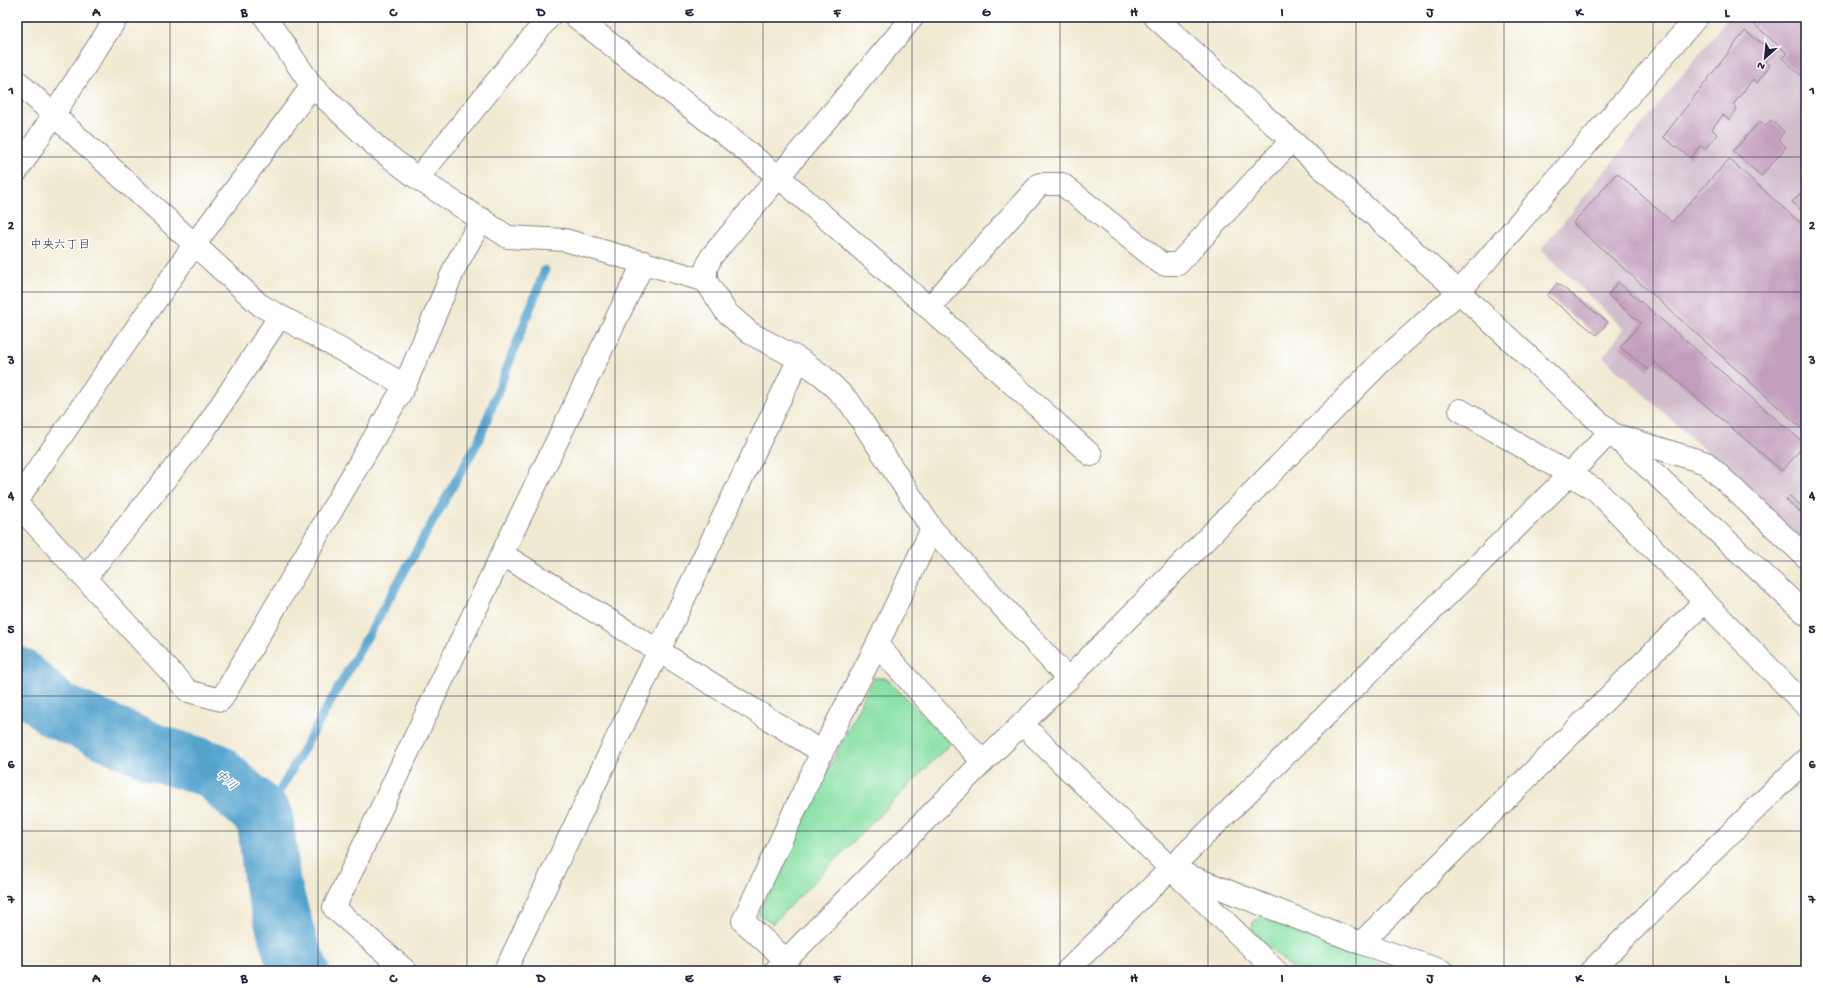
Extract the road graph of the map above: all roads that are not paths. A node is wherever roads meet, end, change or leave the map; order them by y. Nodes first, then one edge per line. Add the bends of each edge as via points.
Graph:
1 (117, 17) edge
2 (264, 17) edge
3 (549, 17) edge
4 (576, 17) edge
5 (913, 17) edge
6 (1155, 17) edge
7 (1697, 17) edge
8 (17, 82) edge
9 (312, 86) junction
10 (53, 115) junction
11 (1292, 141) junction
12 (426, 168) dead end
13 (17, 171) edge
14 (779, 177) junction
15 (482, 219) junction
16 (194, 245) junction
17 (644, 262) junction
18 (706, 280) junction
19 (1459, 292) junction
20 (929, 308) junction
21 (280, 316) junction
22 (799, 359) junction
23 (405, 385) junction
24 (1460, 410) dead end
25 (1609, 433) junction
26 (1091, 455) dead end
27 (1569, 475) junction
28 (17, 500) edge
29 (17, 504) edge
30 (932, 529) junction
31 (502, 554) junction
32 (1806, 557) edge
33 (85, 578) junction
34 (1704, 602) junction
35 (1806, 614) edge
36 (877, 646) junction
37 (659, 652) junction
38 (1068, 679) junction
39 (1806, 706) edge
40 (1022, 724) junction
41 (822, 752) junction
42 (1806, 758) edge
43 (983, 762) junction
44 (1170, 869) junction
45 (1361, 943) junction
46 (781, 965) edge
47 (1073, 969) edge
48 (406, 971) edge
49 (506, 971) edge
50 (1276, 971) edge
51 (1442, 971) edge
52 (1591, 971) edge

1 - 10 street
2 - 9 street
3 - 12 street
4 - 14 street
5 - 14 street
6 - 11 street
7 - 19 street
8 - 10 street
9 - 15 street via 378,148 417,178
9 - 16 street
10 - 13 street
10 - 16 street
11 - 19 street
11 - 20 street via 1178,264 1162,264 1062,184 1040,184
14 - 18 street via 711,257 706,268
14 - 20 street
15 - 17 street via 508,237 565,240
15 - 23 street via 456,265
16 - 21 street via 260,305
16 - 28 street
17 - 18 street
17 - 31 street
18 - 22 street via 726,312 750,333
19 - 25 street
19 - 38 street via 1380,363
20 - 26 street
21 - 23 street
21 - 33 street via 201,434
22 - 30 street via 823,376 850,403
22 - 37 street
23 - 33 street via 221,700 188,691
24 - 27 street
25 - 27 street
25 - 32 street via 1706,463
25 - 35 street
27 - 34 street via 1596,490
27 - 44 street
29 - 33 street
30 - 36 street
30 - 38 street
31 - 37 street
31 - 48 street via 334,908
34 - 39 street
34 - 45 street
36 - 41 street
36 - 43 street
37 - 41 street
37 - 49 street
38 - 40 street
40 - 43 street
40 - 44 street
41 - 46 street via 743,921
42 - 52 street
43 - 46 street
44 - 45 street
44 - 47 street
44 - 50 street
45 - 51 street

